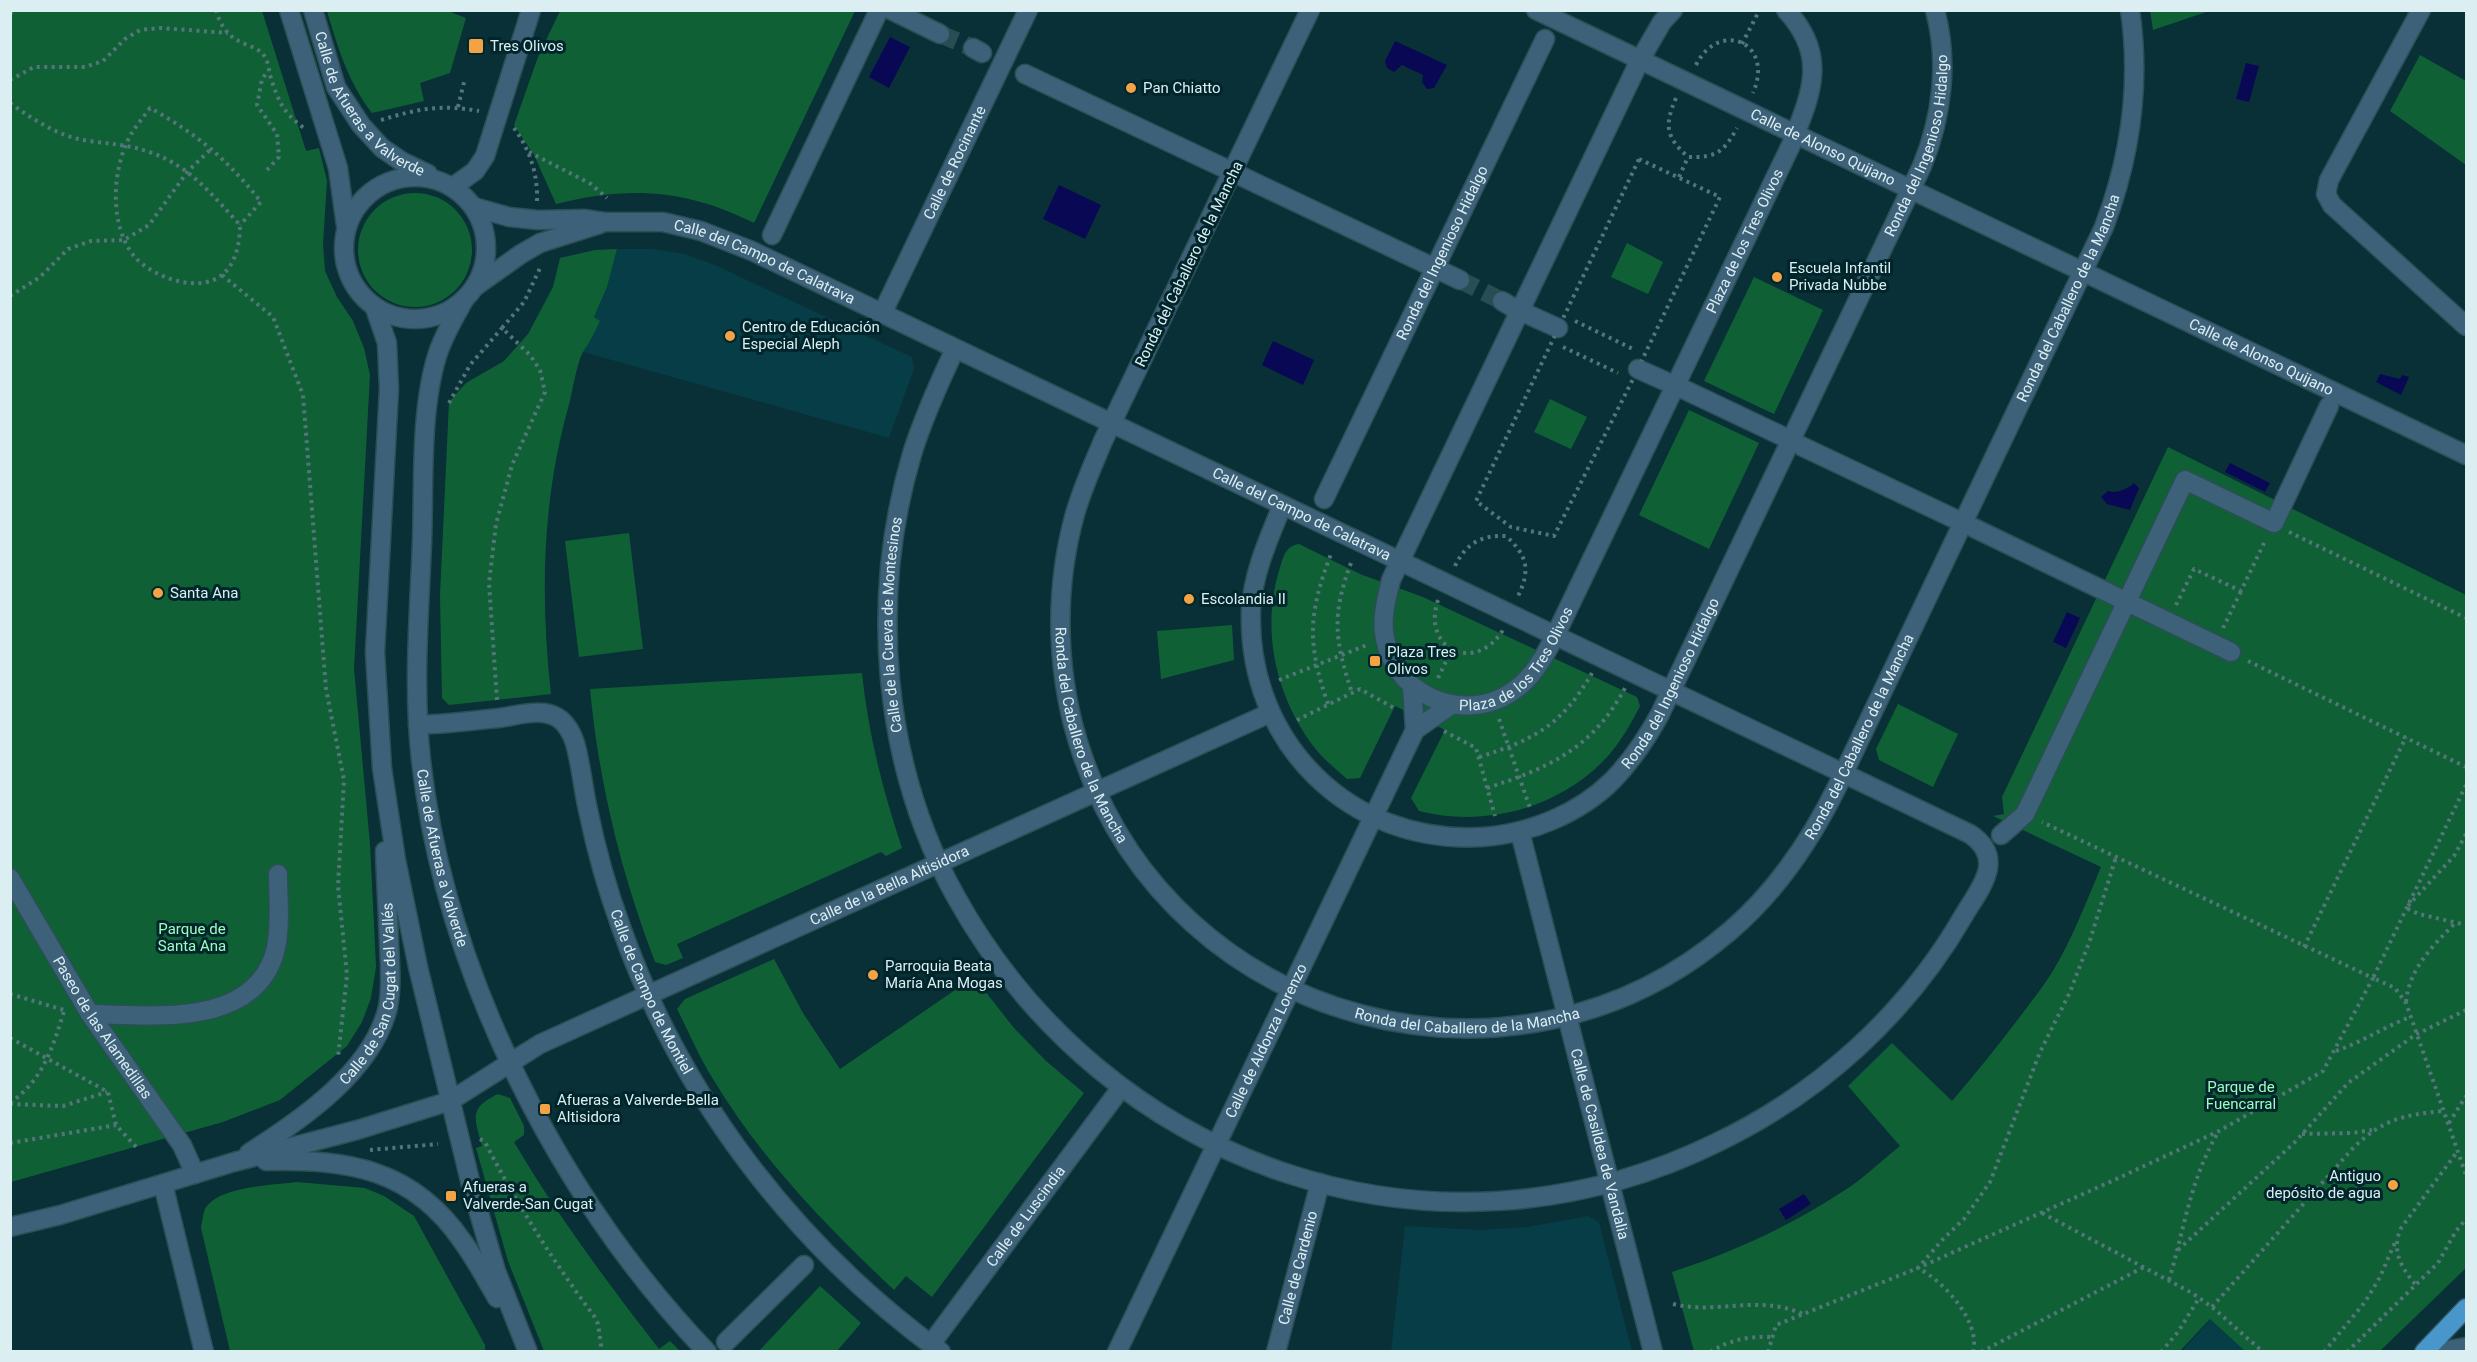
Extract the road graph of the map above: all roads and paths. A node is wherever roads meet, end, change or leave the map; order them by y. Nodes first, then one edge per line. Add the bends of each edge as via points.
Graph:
1 (14, 10) edge
2 (216, 10) edge
3 (289, 10) edge
4 (314, 10) edge
5 (531, 10) edge
6 (879, 10) edge
7 (891, 10) edge
8 (1028, 10) edge
9 (1310, 10) edge
10 (1536, 10) edge
11 (1673, 10) edge
12 (1786, 10) edge
13 (1935, 10) edge
14 (2130, 10) edge
15 (2421, 10) edge
16 (1759, 11) edge
17 (10, 14) edge
18 (228, 33) junction
19 (940, 34) tunnel mouth
20 (1545, 39) dead end
21 (1742, 44) junction
22 (1640, 60) junction
23 (1696, 65) dead end
24 (269, 70) junction
25 (1025, 74) dead end
26 (465, 78) dead end
27 (10, 80) edge
28 (1753, 93) dead end
29 (1677, 95) dead end
30 (10, 103) edge
31 (458, 107) junction
32 (488, 114) dead end
33 (380, 120) dead end
34 (511, 122) dead end
35 (1739, 125) dead end
36 (304, 128) dead end
37 (1795, 134) junction
38 (126, 144) junction
39 (211, 149) junction
40 (529, 152) junction
41 (1688, 157) junction
42 (1222, 167) dead end
43 (267, 170) dead end
44 (188, 171) junction
45 (1243, 177) dead end
46 (1679, 177) junction
47 (449, 183) junction
48 (1911, 189) junction
49 (607, 198) dead end
50 (474, 207) junction
51 (537, 207) dead end
52 (604, 222) junction
53 (240, 225) junction
54 (346, 226) junction
55 (772, 235) dead end
56 (124, 240) junction
57 (541, 260) dead end
58 (1436, 267) junction
59 (2084, 272) junction
60 (222, 275) junction
61 (1460, 280) tunnel mouth
62 (469, 294) junction
63 (10, 297) edge
64 (1514, 307) tunnel mouth
65 (375, 308) junction
66 (882, 314) junction
67 (2466, 326) edge
68 (502, 328) junction
69 (1558, 328) junction
70 (955, 349) junction
71 (1638, 368) junction
72 (2329, 406) dead end
73 (446, 410) dead end
74 (1111, 423) junction
75 (1780, 435) dead end
76 (1801, 446) dead end
77 (2466, 455) edge
78 (1324, 500) dead end
79 (1282, 506) junction
80 (1953, 518) dead end
81 (2274, 523) junction
82 (1511, 526) junction
83 (1974, 528) dead end
84 (1506, 536) junction
85 (1331, 554) dead end
86 (1399, 562) junction
87 (1351, 563) dead end
88 (1453, 570) dead end
89 (2241, 591) junction
90 (1438, 599) dead end
91 (1516, 599) dead end
92 (2127, 602) junction
93 (2466, 618) edge
94 (2168, 622) junction
95 (1503, 630) dead end
96 (1555, 636) junction
97 (1369, 645) dead end
98 (1452, 649) junction
99 (2223, 649) junction
100 (1340, 656) junction
101 (1315, 666) junction
102 (1593, 672) dead end
103 (1276, 681) dead end
104 (1435, 684) dead end
105 (1412, 687) junction
106 (1625, 688) dead end
107 (1671, 691) junction
108 (1352, 693) junction
109 (498, 704) dead end
110 (1328, 704) junction
111 (1451, 705) junction
112 (1397, 709) dead end
113 (1270, 713) junction
114 (1498, 717) dead end
115 (1293, 722) dead end
116 (418, 726) junction
117 (1415, 730) junction
118 (1441, 730) dead end
119 (2406, 737) junction
120 (1509, 748) junction
121 (1479, 757) junction
122 (2466, 767) edge
123 (382, 768) junction
124 (1843, 774) junction
125 (1519, 778) junction
126 (2466, 785) edge
127 (1487, 788) junction
128 (1096, 791) junction
129 (2465, 793) edge
130 (1531, 811) dead end
131 (2025, 814) junction
132 (1372, 817) junction
133 (1495, 819) dead end
134 (1520, 832) junction
135 (2466, 834) edge
136 (2001, 835) dead end
137 (1986, 850) joint
138 (2116, 857) junction
139 (938, 863) junction
140 (278, 874) dead end
141 (10, 878) edge
142 (2406, 908) junction
143 (2455, 924) junction
144 (2466, 925) edge
145 (2304, 947) junction
146 (2373, 978) junction
147 (1290, 990) junction
148 (10, 994) edge
149 (648, 995) junction
150 (2406, 1003) junction
151 (65, 1010) junction
152 (2466, 1010) edge
153 (90, 1014) junction
154 (1566, 1017) junction
155 (2410, 1017) junction
156 (2415, 1035) junction
157 (10, 1038) edge
158 (2335, 1052) junction
159 (338, 1057) dead end
160 (48, 1059) junction
161 (511, 1062) junction
162 (1121, 1088) junction
163 (108, 1092) junction
164 (2466, 1096) edge
165 (450, 1101) junction
166 (10, 1103) edge
167 (2443, 1111) junction
168 (2448, 1124) junction
169 (116, 1125) junction
170 (2372, 1130) junction
171 (2219, 1131) junction
172 (2301, 1134) junction
173 (476, 1138) dead end
174 (10, 1143) edge
175 (438, 1144) dead end
176 (1216, 1145) junction
177 (138, 1149) dead end
178 (366, 1151) dead end
179 (2457, 1151) junction
180 (234, 1162) junction
181 (2465, 1169) edge
182 (195, 1174) junction
183 (2466, 1175) edge
184 (1320, 1183) junction
185 (164, 1184) junction
186 (1610, 1184) junction
187 (2041, 1212) junction
188 (2466, 1219) edge
189 (10, 1227) edge
190 (2396, 1239) junction
191 (2178, 1250) junction
192 (804, 1265) dead end
193 (2144, 1267) junction
194 (1918, 1268) junction
195 (2169, 1280) junction
196 (2415, 1284) junction
197 (2199, 1298) junction
198 (1673, 1304) dead end
199 (2212, 1307) junction
200 (2466, 1308) edge
201 (1803, 1314) junction
202 (1772, 1337) junction
203 (726, 1342) dead end
204 (525, 1346) edge
205 (2466, 1347) edge
206 (936, 1348) edge
207 (204, 1352) edge
208 (602, 1352) edge
209 (707, 1352) edge
210 (1117, 1352) edge
211 (1276, 1352) edge
212 (1653, 1352) edge
213 (1710, 1352) edge
214 (1768, 1352) edge
215 (1973, 1352) edge
216 (1981, 1352) edge
217 (2161, 1352) edge
218 (2263, 1352) edge
219 (2324, 1352) edge
220 (2347, 1352) edge
221 (2424, 1352) edge
222 (2437, 1352) edge

1 - 17 path
2 - 18 path
3 - 54 street, Calle de Afueras a Valverde via 338,168
4 - 47 street, Calle de Afueras a Valverde via 336,87 361,125 382,148 401,161
5 - 47 street via 485,156 475,171
6 - 55 street
7 - 19 street
8 - 66 street, Calle de Rocinante
9 - 74 street, Ronda del Caballero de la Mancha
10 - 22 street, Calle de Alonso Quijano
11 - 22 street, Plaza de los Tres Olivos
12 - 37 street, Plaza de los Tres Olivos via 1810,47 1814,70
13 - 48 street, Ronda del Ingenioso Hidalgo via 1942,57 1939,114
14 - 59 street, Ronda del Caballero de la Mancha via 2133,109 2125,163 2108,217
15 - 67 street via 2334,169 2326,194 2332,205
16 - 21 path
18 - 24 path via 264,56
18 - 27 path via 140,30 103,61 85,67 34,67
20 - 58 street, Ronda del Ingenioso Hidalgo
21 - 23 path via 1723,40 1709,47
21 - 28 path via 1758,60 1760,72
22 - 37 street, Calle de Alonso Quijano
22 - 86 street, Plaza de los Tres Olivos
24 - 36 path via 278,100
24 - 43 path via 262,79 257,105 277,134 279,157
25 - 42 street
26 - 31 path
29 - 41 path via 1667,128 1675,145
30 - 38 path via 59,133 87,141
31 - 32 path
31 - 33 path via 424,108
34 - 40 path
35 - 41 path via 1718,153 1704,158
37 - 48 street, Calle de Alonso Quijano
37 - 96 street, Plaza de los Tres Olivos
38 - 39 path via 150,108
38 - 44 path
38 - 56 path via 116,194
39 - 44 path
39 - 53 path via 236,171 261,202
40 - 49 path via 591,184
40 - 51 path
41 - 46 path
44 - 53 path
44 - 56 path via 149,225
45 - 58 street
46 - 69 path via 1639,159
46 - 71 path via 1720,197
47 - 50 street
47 - 54 street via 424,176 384,183 356,205
48 - 59 street, Calle de Alonso Quijano
48 - 107 street, Ronda del Ingenioso Hidalgo
50 - 52 street, Calle del Campo de Calatrava via 509,217
50 - 62 street via 485,234 486,252 483,271
52 - 62 street, Calle del Campo de Calatrava via 596,228 540,243
52 - 66 street, Calle del Campo de Calatrava via 663,222 701,231 752,251
53 - 60 path via 235,257
54 - 65 street via 346,268 363,298
56 - 60 path via 135,257 155,273 182,282 201,283
56 - 63 path via 91,241 68,249 40,277
57 - 68 path via 524,302
58 - 61 street
58 - 78 street, Ronda del Ingenioso Hidalgo
59 - 77 street, Calle de Alonso Quijano
59 - 124 street, Ronda del Caballero de la Mancha
60 - 159 path via 273,317 303,395 326,689 344,780 338,886 348,975
62 - 65 street via 450,312 432,318 398,317
62 - 116 street, Calle de Afueras a Valverde via 438,354 428,399
64 - 69 street
65 - 123 street via 387,343 389,389 375,652
66 - 70 street, Calle del Campo de Calatrava
68 - 73 path via 470,365
68 - 109 path via 530,355 540,370 545,392 512,465 496,524 489,583
69 - 71 path
69 - 71 path
69 - 82 path via 1476,501
70 - 74 street, Calle del Campo de Calatrava
70 - 139 street, Calle de la Cueva de Montesinos via 912,455 894,536 888,608 889,669 898,734 916,803
71 - 75 street
71 - 82 path via 1554,536
72 - 81 street
74 - 79 street, Calle del Campo de Calatrava
74 - 128 street, Ronda del Caballero de la Mancha via 1075,513 1061,604 1066,695
76 - 80 street
79 - 86 street, Calle del Campo de Calatrava
79 - 113 street, Ronda del Ingenioso Hidalgo via 1257,574 1251,608 1254,658
81 - 89 path
81 - 92 street via 2185,480
81 - 93 path
82 - 84 path
83 - 92 street
84 - 88 path via 1490,535 1476,540 1466,548
84 - 91 path via 1519,548 1527,565
85 - 101 path via 1315,604
86 - 96 street, Calle del Campo de Calatrava
86 - 105 street, Plaza de los Tres Olivos via 1383,613 1384,638 1396,668
87 - 100 path via 1336,622
89 - 94 path via 2194,569
89 - 99 path
90 - 98 path via 1435,629
92 - 94 street
92 - 131 street
94 - 99 street
95 - 98 path via 1489,647 1479,652
96 - 107 street, Calle del Campo de Calatrava
96 - 111 street, Plaza de los Tres Olivos via 1533,673 1505,696 1467,707
97 - 100 path
98 - 104 path
99 - 119 path
100 - 101 path
100 - 108 path
101 - 103 path
101 - 110 path
102 - 120 path via 1577,699 1550,727
105 - 111 street, Plaza de los Tres Olivos
105 - 117 street
106 - 125 path via 1592,734 1566,756
107 - 124 street, Calle del Campo de Calatrava
107 - 134 street, Ronda del Ingenioso Hidalgo via 1647,738 1611,781 1565,814
108 - 110 path
108 - 112 path via 1360,689
110 - 115 path
111 - 117 street, Calle de Aldonza Lorenzo
113 - 128 street, Calle de la Bella Altisidora
113 - 132 street, Ronda del Ingenioso Hidalgo via 1287,743 1312,773 1335,795
114 - 120 path
116 - 149 street, Calle de Campo de Montiel via 534,713 555,716 564,723 575,744 607,885
116 - 161 street, Calle de Afueras a Valverde via 428,812 439,862 475,983
117 - 132 street, Calle de Aldonza Lorenzo
118 - 121 path via 1476,748
119 - 122 path
119 - 145 path
120 - 121 path
120 - 125 path
121 - 127 path
123 - 165 street via 400,882
123 - 180 street, Calle de San Cugat del Vallés via 390,967 387,1007 374,1041 356,1067 301,1119
124 - 137 street, Calle del Campo de Calatrava via 1970,834
124 - 154 street, Ronda del Caballero de la Mancha via 1792,863 1730,931 1662,978
125 - 127 path
125 - 130 path
126 - 129 path
127 - 133 path
128 - 139 street, Calle de la Bella Altisidora
128 - 147 street, Ronda del Caballero de la Mancha via 1127,847 1174,905 1214,941
129 - 142 path
131 - 136 street
131 - 138 path
132 - 134 street, Ronda del Ingenioso Hidalgo via 1429,834 1460,838
132 - 147 street, Calle de Aldonza Lorenzo
134 - 154 street, Calle de Casildea de Vandalia
135 - 142 path via 2454,856
137 - 186 street, Calle de la Cueva de Montesinos via 1987,874 1943,948 1892,1015 1845,1059 1755,1124 1670,1164
138 - 145 path
138 - 194 path via 2070,992 2040,1052 1990,1182 1964,1219
139 - 149 street, Calle de la Bella Altisidora
139 - 162 street, Calle de la Cueva de Montesinos via 969,920 1008,977 1070,1045
140 - 153 street via 276,948 269,969 252,990 229,1004 195,1014
141 - 153 street, Paseo de las Alamedillas
142 - 143 path
142 - 146 path
143 - 144 path
143 - 150 path via 2420,963 2412,976
145 - 146 path
146 - 150 path via 2395,988
146 - 158 path
147 - 154 street, Ronda del Caballero de la Mancha via 1359,1015 1435,1028 1501,1027
147 - 176 street, Calle de Aldonza Lorenzo
148 - 151 path
149 - 161 street, Calle de la Bella Altisidora via 540,1044
149 - 206 street, Calle de Campo de Montiel via 718,1121 767,1188 843,1270
150 - 155 path
151 - 153 path
151 - 160 path
152 - 156 path
153 - 182 street, Paseo de las Alamedillas via 182,1145
154 - 186 street, Calle de Casildea de Vandalia
155 - 156 path
155 - 158 path
156 - 167 path
156 - 172 path via 2348,1083
157 - 160 path
158 - 171 path via 2323,1071
160 - 163 path
160 - 166 path via 23,1094
161 - 165 street, Calle de San Cugat del Vallés
161 - 209 street, Calle de Afueras a Valverde via 536,1114 592,1208
162 - 176 street, Calle de la Cueva de Montesinos
162 - 206 street, Calle de Luscindia
163 - 166 path via 63,1106
163 - 169 path
164 - 168 path
165 - 180 street, Calle de San Cugat del Vallés
165 - 204 street via 496,1271
167 - 168 path
167 - 170 path via 2393,1119
168 - 179 path
169 - 174 path
169 - 177 path
170 - 172 path
170 - 199 path
171 - 187 path
171 - 191 path via 2195,1182
172 - 191 path
173 - 208 path via 485,1142 541,1241 594,1316
175 - 178 path
176 - 184 street, Calle de la Cueva de Montesinos via 1286,1174
176 - 210 street, Calle de Aldonza Lorenzo
179 - 181 path
179 - 190 path
180 - 182 street, Calle de San Cugat del Vallés
180 - 204 street, Calle de San Cugat del Vallés via 338,1163 402,1183 442,1216 463,1242
181 - 183 path
182 - 185 street, Calle de San Cugat del Vallés
184 - 186 street, Calle de la Cueva de Montesinos via 1420,1200 1465,1202 1568,1193
184 - 211 street, Calle de Cardenio
185 - 189 street, Calle de San Cugat del Vallés
185 - 207 street
186 - 212 street, Calle de Casildea de Vandalia
187 - 193 path
187 - 194 path
188 - 196 path via 2438,1263
190 - 196 path via 2398,1258
190 - 219 path via 2366,1302
191 - 195 path
192 - 203 street
193 - 195 path
193 - 216 path
194 - 201 path
194 - 215 path via 1928,1273 1960,1306 1973,1336
195 - 197 path
196 - 220 path
197 - 199 path
197 - 217 path
198 - 201 path via 1778,1305
199 - 218 path
200 - 221 main road
201 - 202 path via 1776,1325
202 - 213 path via 1739,1338
202 - 214 path
205 - 222 street

